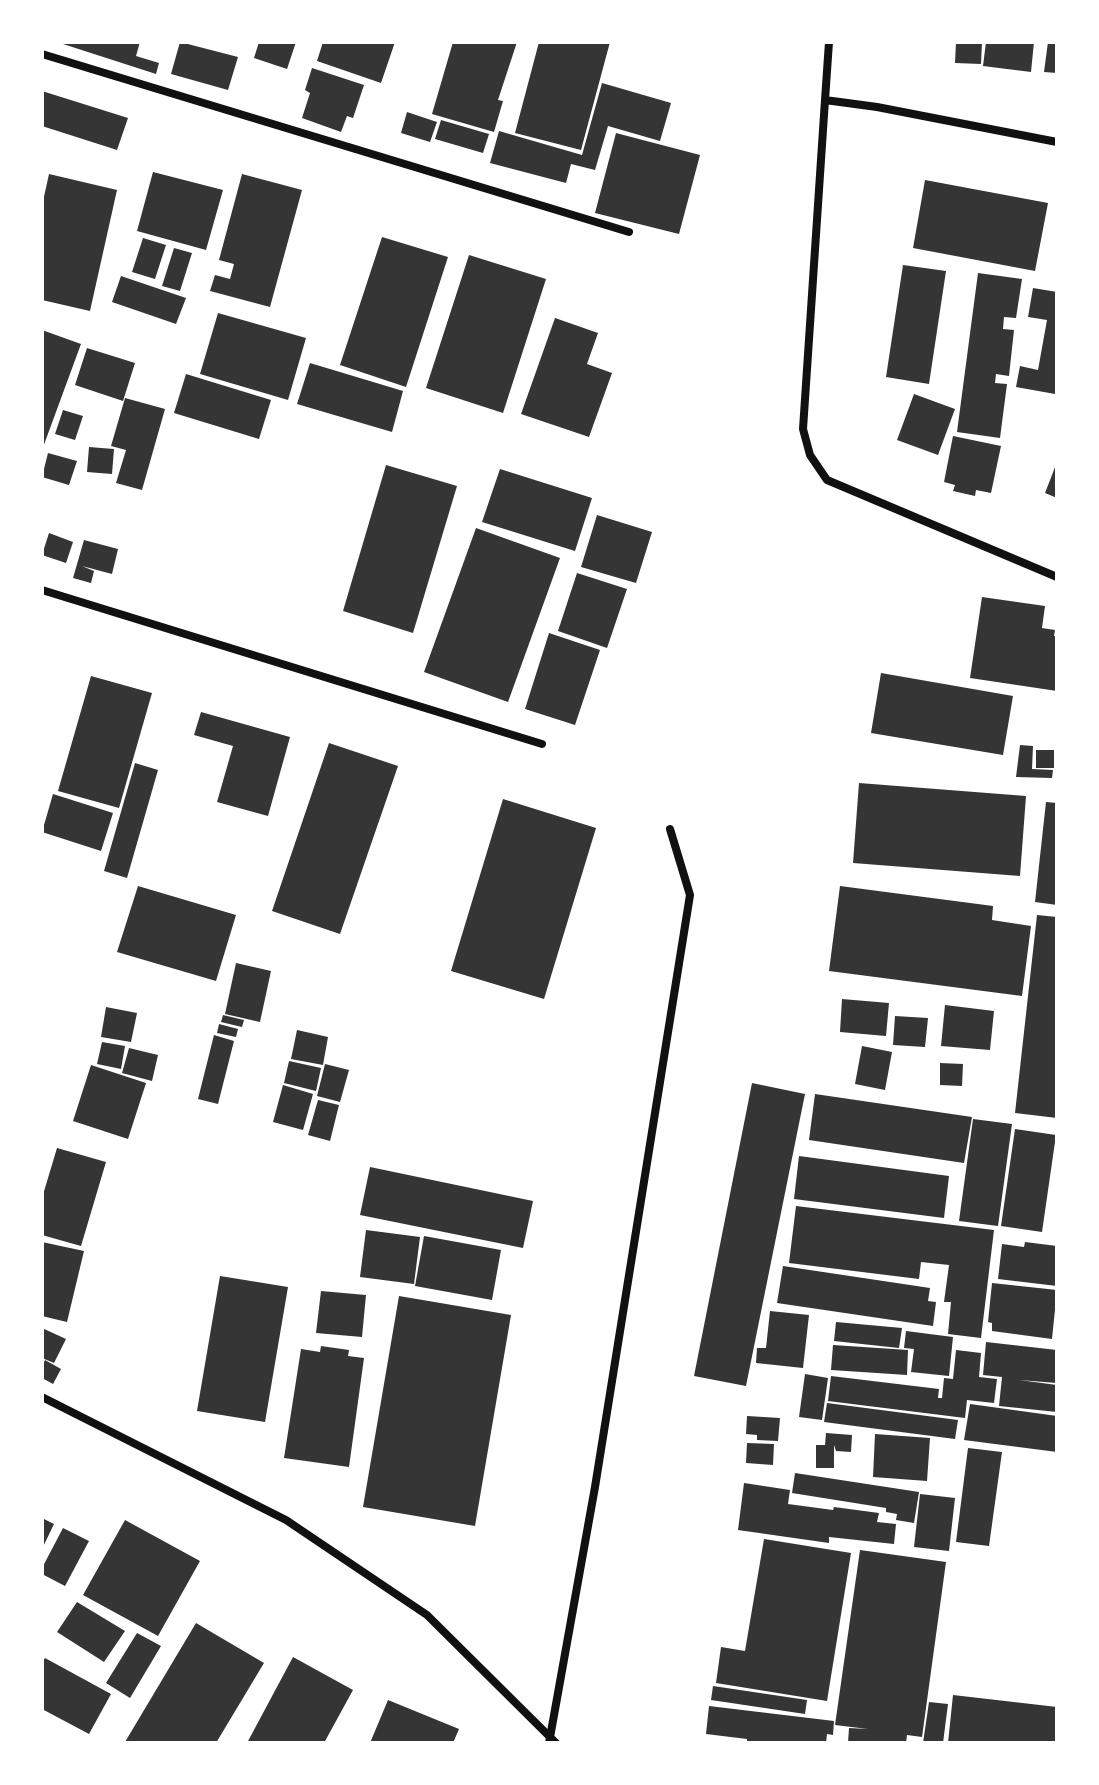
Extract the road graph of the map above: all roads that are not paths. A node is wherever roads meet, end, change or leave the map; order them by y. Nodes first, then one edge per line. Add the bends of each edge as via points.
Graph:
1 (829, 42) edge
2 (42, 54) edge
3 (825, 100) junction
4 (1057, 142) edge
5 (629, 232) dead end
6 (1057, 577) edge
7 (42, 590) edge
8 (542, 744) dead end
9 (670, 829) dead end
10 (42, 1397) edge
11 (552, 1741) edge

1 - 3 street
2 - 5 street
3 - 4 street
3 - 6 street via 803,429 810,455 827,480
7 - 8 street
9 - 11 street via 690,895
10 - 11 street via 286,1520 402,1597 427,1615

